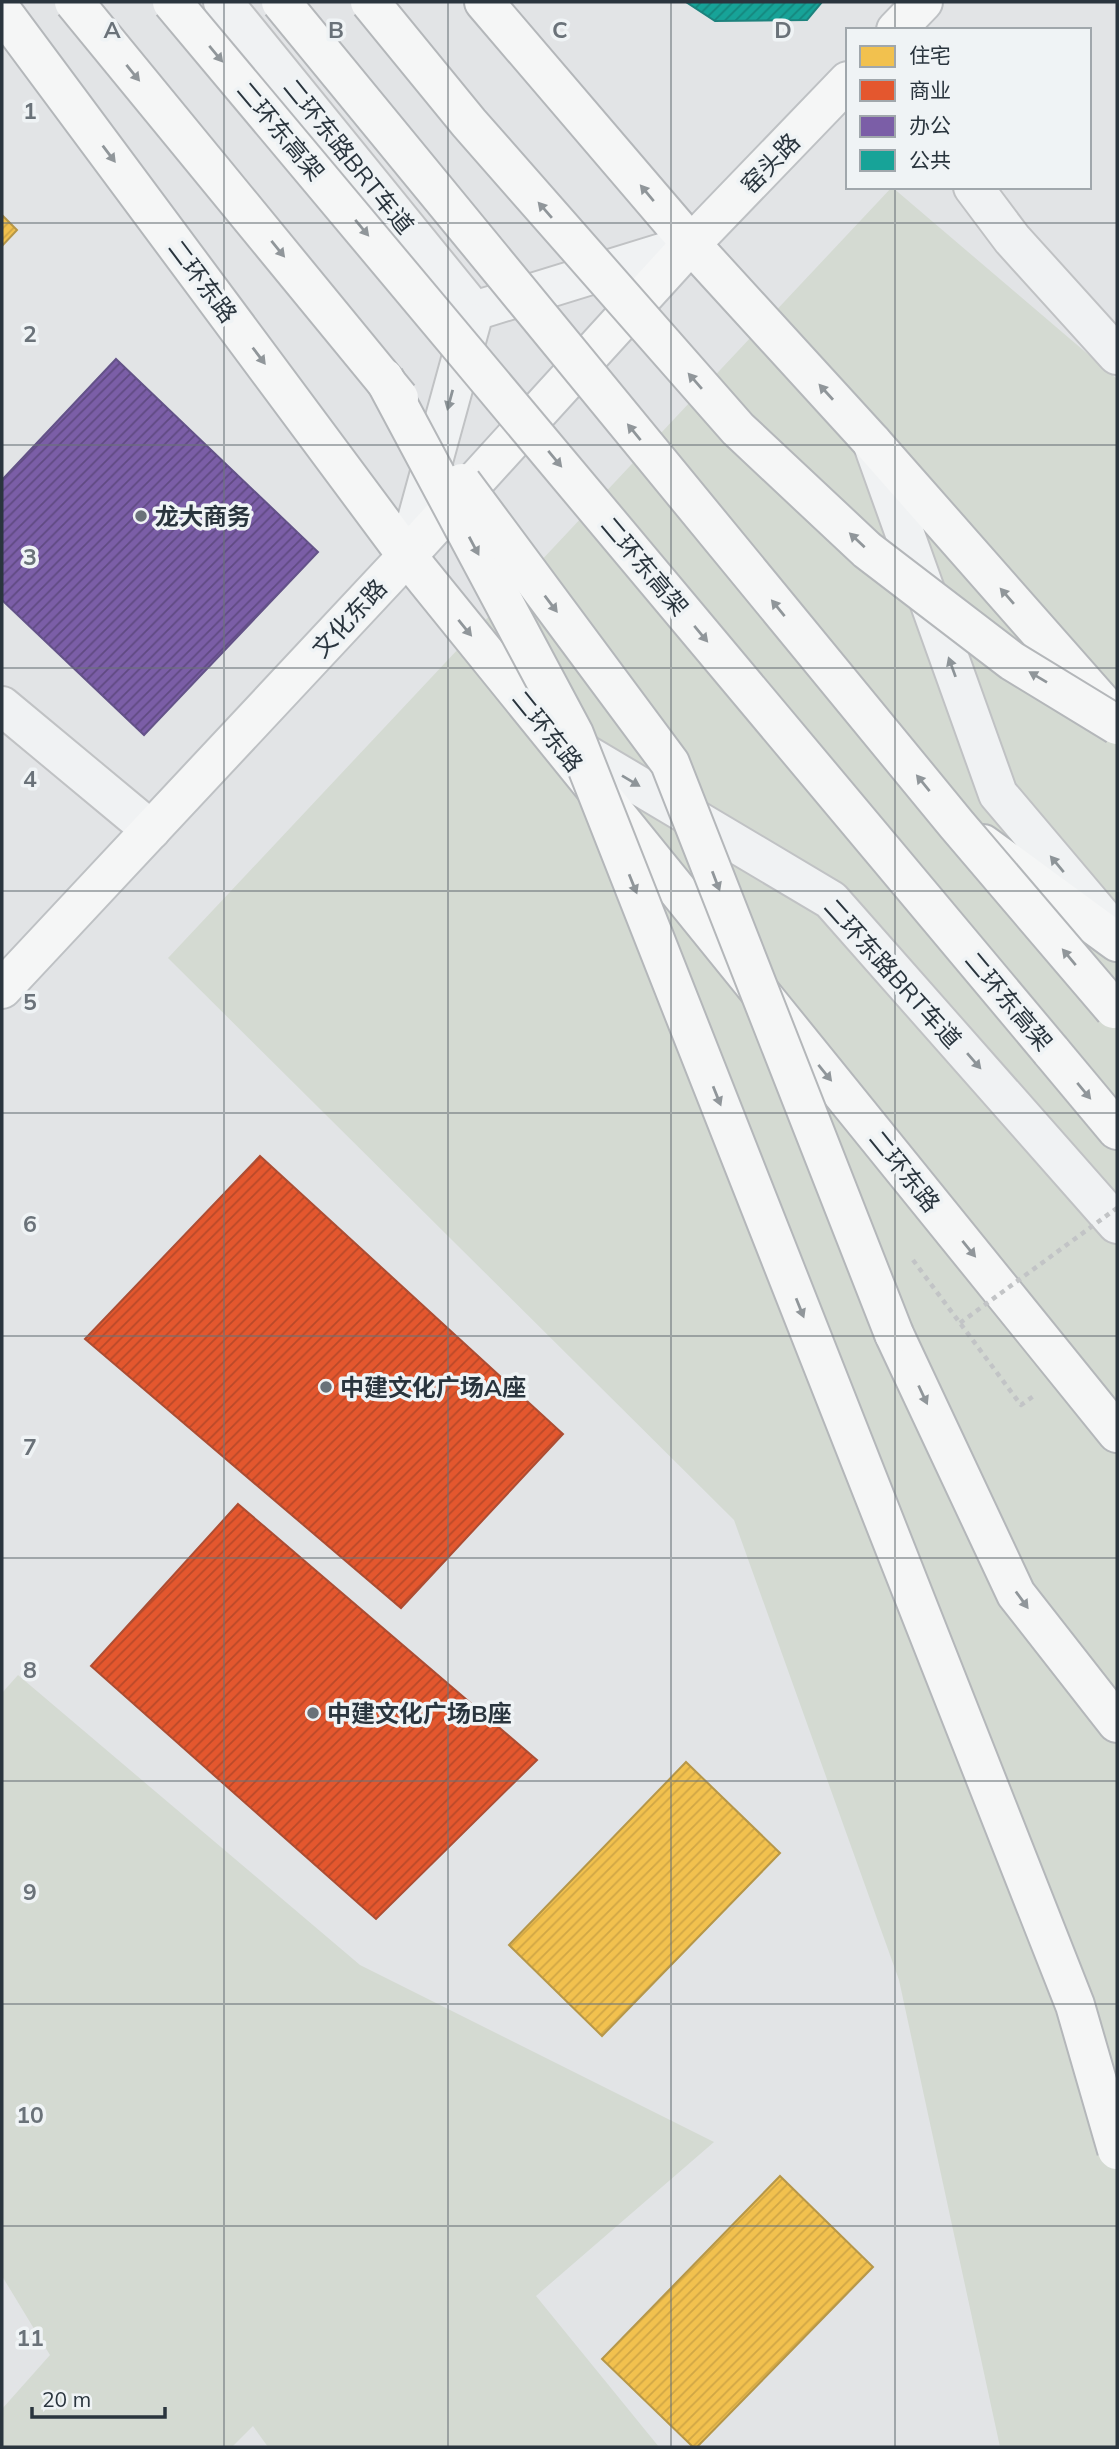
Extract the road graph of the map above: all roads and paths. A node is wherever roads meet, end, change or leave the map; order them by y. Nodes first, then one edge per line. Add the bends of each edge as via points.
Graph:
1 (74, 2) edge
2 (172, 2) edge
3 (223, 2) edge
4 (281, 2) edge
5 (370, 2) edge
6 (484, 2) edge
7 (923, 2) edge
8 (2, 11) edge
9 (898, 28) edge
10 (846, 82) edge
11 (974, 189) edge
12 (691, 244) junction
13 (474, 310) junction
14 (1117, 355) edge
15 (384, 378) junction
16 (872, 442) junction
17 (407, 556) junction
18 (2, 706) edge
19 (1117, 723) edge
20 (551, 734) junction
21 (957, 825) junction
22 (151, 830) junction
23 (1117, 935) edge
24 (1117, 942) edge
25 (2, 989) edge
26 (1117, 1014) edge
27 (1117, 1130) edge
28 (1117, 1208) edge
29 (1117, 1224) edge
30 (907, 1252) dead end
31 (960, 1323) junction
32 (1021, 1405) dead end
33 (1117, 1433) edge
34 (1117, 1723) edge
35 (1117, 2150) edge

1 -> 15 main road, bridge
2 -> 27 main road, 二环东高架, bridge
3 - 13 street, 二环东路BRT车道
21 -> 4 main road, bridge
19 -> 5 main road, bridge via 1012,661 867,550 738,429 469,123
12 -> 6 main road
7 - 9 main road
8 -> 17 main road, 二环东路
10 - 12 main road, 窑头路
11 - 14 street via 1012,239
12 - 13 street
16 -> 12 main road
12 - 17 main road, 文化东路
13 -> 17 street
15 -> 34 main road, bridge via 670,763 900,1346 1016,1594
15 -> 35 main road, bridge via 574,734 1075,2005
19 -> 16 main road
23 -> 16 street via 998,794
17 -> 20 main road, 二环东路
17 - 22 main road, 文化东路
18 - 22 street
20 -> 29 street, 二环东路BRT车道 via 831,900
20 -> 33 main road, 二环东路
21 - 24 main road, bridge
26 -> 21 main road, bridge
22 - 25 main road, 文化东路
28 - 31 path, bridge
30 - 31 path
31 - 32 path

